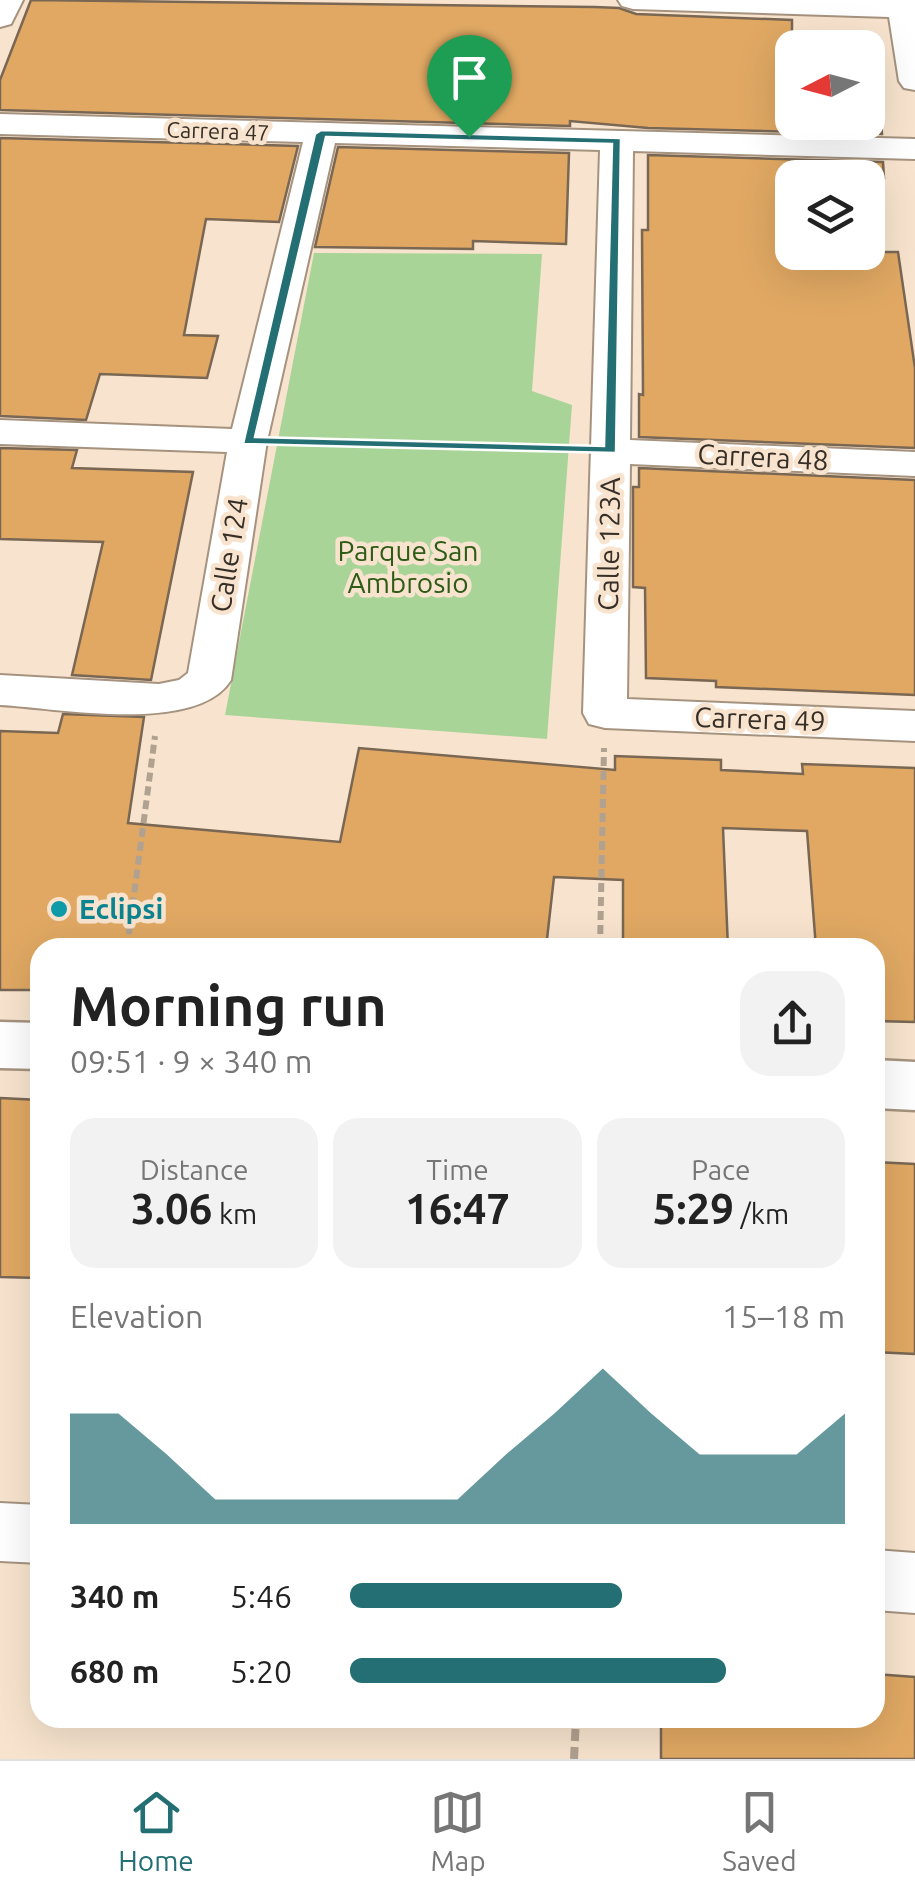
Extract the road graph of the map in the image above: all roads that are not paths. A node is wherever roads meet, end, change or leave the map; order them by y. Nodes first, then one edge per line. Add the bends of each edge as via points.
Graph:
1 (8, 0) edge
2 (633, 0) edge
3 (901, 4) edge
4 (0, 18) edge
5 (915, 80) edge
6 (0, 124) edge
7 (321, 134) junction
8 (617, 140) junction
9 (915, 148) edge
10 (0, 432) edge
11 (248, 441) junction
12 (611, 450) junction
13 (915, 464) edge
14 (0, 690) edge
15 (605, 712) joint
16 (915, 726) edge
17 (0, 1045) edge
18 (30, 1046) edge
19 (885, 1084) edge
20 (915, 1086) edge
21 (0, 1532) edge
22 (30, 1534) edge
23 (885, 1581) edge
24 (915, 1583) edge

1 - 4 street
2 - 3 street
3 - 5 street
6 - 7 street, Carrera 47
7 - 8 street, Carrera 47
7 - 11 street, Calle 124
8 - 9 street, Carrera 47
8 - 12 street, Calle 123A
10 - 11 street
11 - 14 street, Calle 124 via 209,680 192,693 160,698
12 - 13 street, Carrera 48
12 - 15 street, Calle 123A
15 - 16 street, Carrera 49
17 - 18 street
19 - 20 street
21 - 22 street
23 - 24 street

